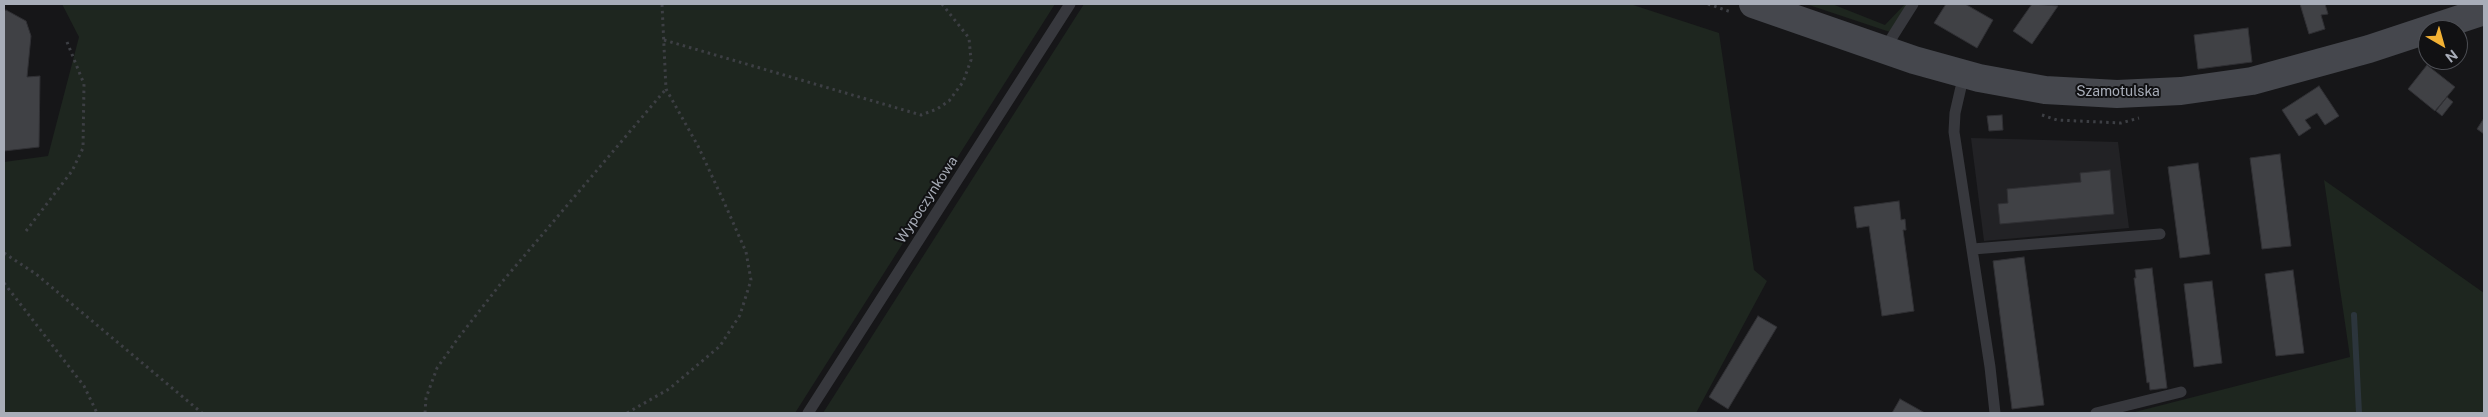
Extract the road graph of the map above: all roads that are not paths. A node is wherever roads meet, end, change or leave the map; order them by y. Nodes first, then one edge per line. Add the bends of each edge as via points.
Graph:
1 (1070, 4) edge
2 (1753, 4) edge
3 (1913, 4) edge
4 (2484, 11) edge
5 (1884, 50) junction
6 (1964, 74) junction
7 (2160, 234) dead end
8 (1973, 249) junction
9 (2181, 392) dead end
10 (808, 413) edge
11 (1996, 413) edge
12 (2096, 413) edge

1 - 10 lane, Wypoczynkowa
2 - 5 street, Szamotulska
3 - 5 lane
4 - 6 street, Szamotulska via 2298,70 2208,88 2151,94 2070,93 2027,88
5 - 6 street, Szamotulska
6 - 8 lane via 1953,125
7 - 8 lane
8 - 11 lane
9 - 12 lane

